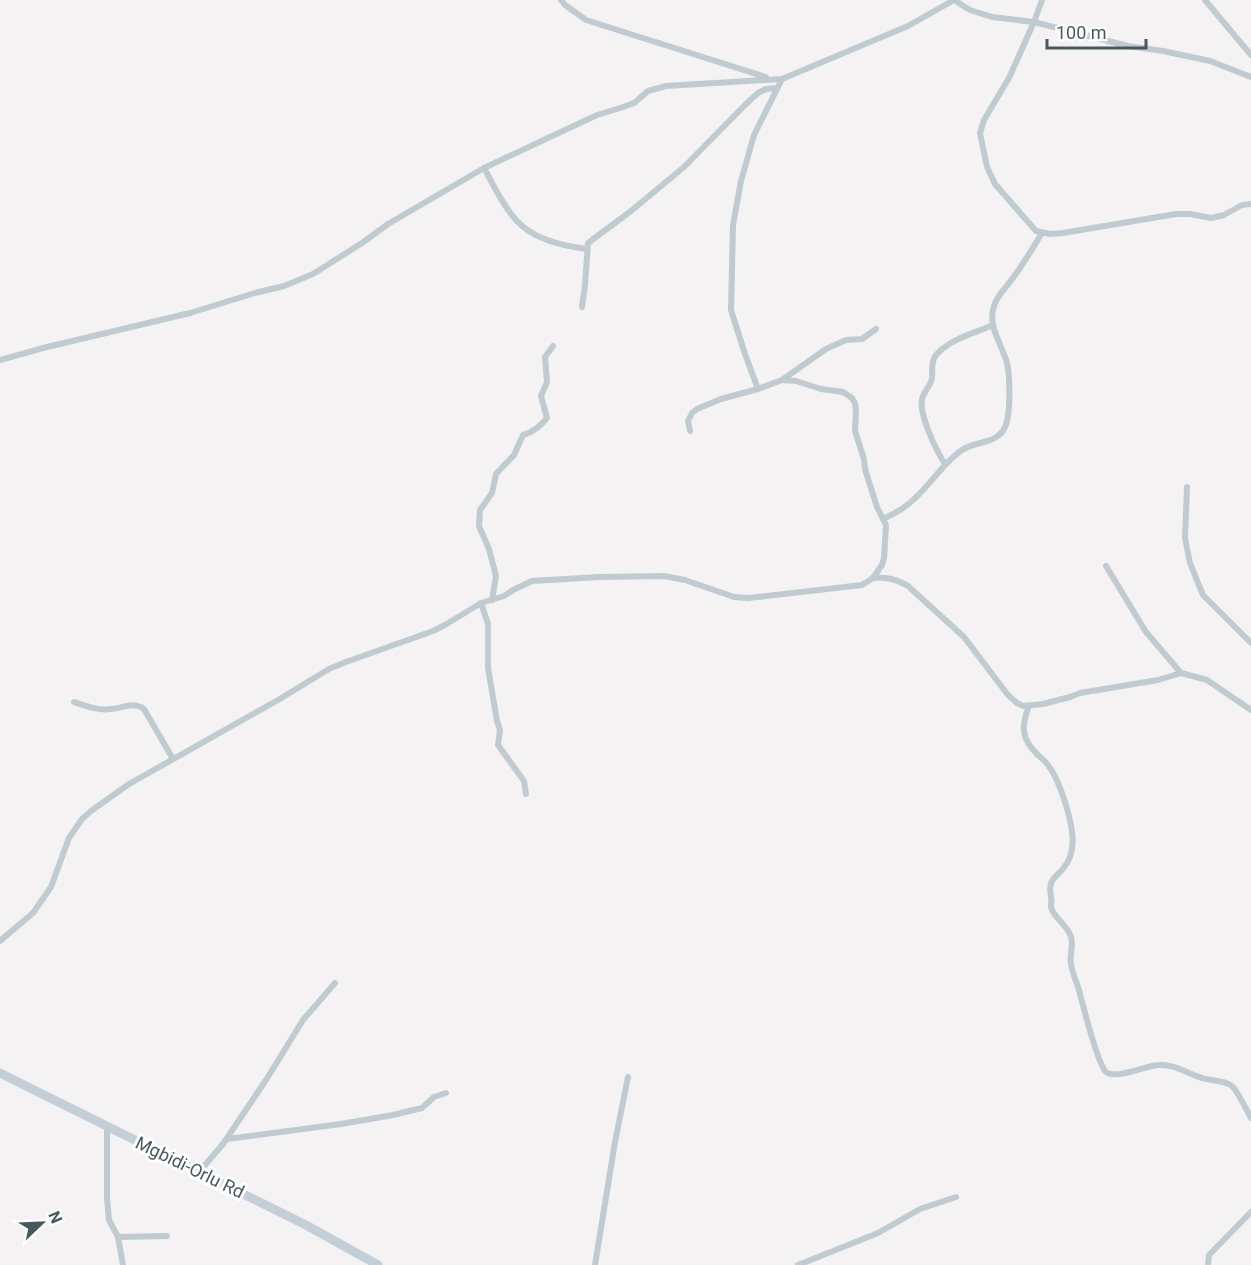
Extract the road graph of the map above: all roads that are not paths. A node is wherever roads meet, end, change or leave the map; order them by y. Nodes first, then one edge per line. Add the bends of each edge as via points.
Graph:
1 (561, 0) edge
2 (954, 0) edge
3 (1042, 0) edge
4 (1205, 0) edge
5 (1034, 22) junction
6 (1251, 54) edge
7 (1251, 77) edge
8 (771, 79) junction
9 (782, 79) junction
10 (777, 88) junction
11 (484, 168) junction
12 (1251, 204) edge
13 (1042, 233) junction
14 (587, 249) junction
15 (582, 307) dead end
16 (993, 325) junction
17 (876, 329) dead end
18 (553, 346) dead end
19 (0, 360) edge
20 (782, 380) junction
21 (758, 389) junction
22 (690, 431) dead end
23 (945, 464) junction
24 (1188, 487) dead end
25 (883, 519) junction
26 (1106, 567) dead end
27 (873, 578) junction
28 (492, 600) junction
29 (481, 603) junction
30 (1251, 643) edge
31 (1181, 673) junction
32 (74, 702) dead end
33 (1029, 706) junction
34 (1251, 710) edge
35 (173, 759) junction
36 (526, 794) dead end
37 (0, 941) edge
38 (335, 983) dead end
39 (0, 1073) edge
40 (628, 1077) dead end
41 (446, 1093) dead end
42 (1251, 1118) edge
43 (107, 1126) junction
44 (227, 1139) junction
45 (200, 1172) junction
46 (956, 1197) dead end
47 (1251, 1212) edge
48 (167, 1236) dead end
49 (118, 1238) junction
50 (123, 1265) edge
51 (378, 1265) edge
52 (595, 1265) edge
53 (798, 1265) edge
54 (1208, 1265) edge

1 - 8 street via 586,20
2 - 5 street via 992,17
2 - 9 street via 908,26
3 - 5 street
4 - 6 street
5 - 7 street via 1210,61
5 - 13 street via 980,133 995,184 1029,224
8 - 9 street
8 - 11 street via 657,88 634,103 597,114
9 - 10 street
10 - 14 street via 758,93 684,167 588,243
10 - 21 street via 754,135 733,225 731,310
11 - 14 street via 506,208 529,231
11 - 19 street via 313,274 284,286
12 - 13 street via 1211,219 1176,214
13 - 16 street via 999,294 993,306
14 - 15 street
16 - 23 street via 1007,363 1005,428 1000,435 970,445
16 - 23 street via 940,350 932,362 931,384 922,398 922,406
17 - 20 street via 862,339 846,340 826,349
18 - 28 street via 545,357 547,382 541,396 547,418 523,435 514,455 496,474 492,493 480,510 479,526 496,576
20 - 21 street
20 - 25 street via 843,392 852,398 864,468
21 - 22 street via 697,409 688,421
23 - 25 street via 913,500
24 - 30 street via 1185,538 1198,583 1203,595
25 - 27 street via 884,558
26 - 31 street via 1146,632
27 - 28 street via 862,585 748,598 664,576 532,580
27 - 33 street via 899,580 908,586 964,637 1017,703
28 - 29 street
29 - 35 street via 433,631 329,669
29 - 36 street via 488,624 488,668 500,730 498,745 524,781
31 - 33 street
31 - 34 street via 1207,680
32 - 35 street via 109,710 139,705
33 - 42 street via 1023,720 1025,737 1052,770 1072,830 1072,853 1050,884 1051,906 1071,936 1070,962 1102,1066 1111,1074 1170,1065 1226,1084 1233,1087
35 - 37 street via 129,784 82,819 69,838 51,887 33,913
38 - 44 street via 303,1020
39 - 43 main road, Mgbidi-Orlu Rd
40 - 52 street
41 - 44 street via 422,1108 393,1115
43 - 45 main road, Mgbidi-Orlu Rd
43 - 49 street via 109,1220
44 - 45 street
45 - 51 main road, Mgbidi-Orlu Rd
46 - 53 street via 920,1209 878,1233
47 - 54 street via 1209,1255
48 - 49 street
49 - 50 street

